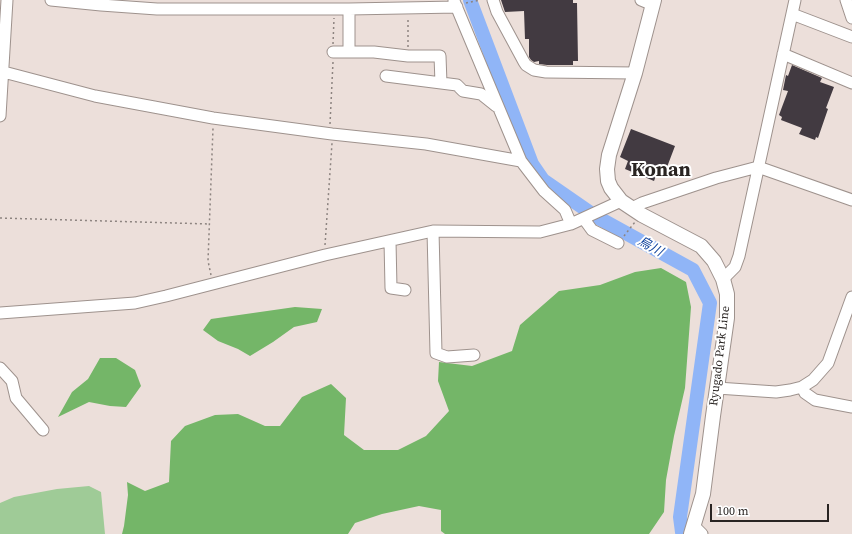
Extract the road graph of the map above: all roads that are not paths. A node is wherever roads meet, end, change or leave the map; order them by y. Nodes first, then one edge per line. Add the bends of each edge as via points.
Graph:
1 (7, 0) edge
2 (51, 0) edge
3 (493, 0) edge
4 (795, 0) edge
5 (846, 0) edge
6 (649, 2) edge
7 (188, 4) edge
8 (307, 4) edge
9 (369, 4) edge
10 (456, 4) edge
11 (261, 5) edge
12 (410, 5) edge
13 (349, 9) junction
14 (792, 14) junction
15 (852, 18) edge
16 (852, 37) edge
17 (333, 52) road end
18 (350, 52) junction
19 (784, 54) junction
20 (1, 71) edge
21 (635, 73) junction
22 (386, 76) dead end
23 (441, 83) junction
24 (852, 83) edge
25 (498, 108) junction
26 (0, 116) edge
27 (521, 162) junction
28 (758, 167) junction
29 (852, 200) edge
30 (625, 209) junction
31 (584, 219) junction
32 (571, 224) junction
33 (433, 231) junction
34 (620, 240) road end
35 (390, 241) junction
36 (723, 279) junction
37 (405, 290) dead end
38 (852, 298) edge
39 (0, 313) edge
40 (474, 355) dead end
41 (0, 368) edge
42 (802, 387) junction
43 (717, 388) junction
44 (852, 407) edge
45 (43, 430) dead end
46 (695, 531) edge

1 - 20 street
2 - 7 street via 133,7
3 - 21 street via 524,62 534,70
4 - 14 street
5 - 15 street
6 - 21 main road, Ryugado Park Line
7 - 11 street
8 - 11 street
8 - 13 street
9 - 12 street
9 - 13 street
10 - 12 street
10 - 25 street
13 - 18 street
14 - 16 street
14 - 19 street
17 - 18 street
18 - 23 street via 440,56
19 - 24 street
19 - 28 street
20 - 26 street
20 - 27 street via 95,96 213,118 426,144
21 - 30 main road, Ryugado Park Line via 607,169 611,188
22 - 23 street
23 - 25 street via 457,85 463,91 481,94
25 - 27 street
27 - 32 street via 544,191 565,210
28 - 29 street
28 - 30 street via 716,178
28 - 36 street via 739,256 735,267
30 - 31 street
30 - 36 main road, Ryugado Park Line via 701,246 714,261
31 - 32 street
31 - 34 street via 592,230
32 - 33 street via 540,232
33 - 35 street
33 - 40 street via 436,353 447,357
35 - 37 street via 391,288
35 - 39 street via 135,303
36 - 43 main road, Ryugado Park Line via 727,294 727,318
38 - 42 street via 828,362 813,380
41 - 45 street via 12,381 16,398
42 - 43 street via 776,392
42 - 44 street via 806,394 815,400
43 - 46 main road, Ryugado Park Line via 703,494

